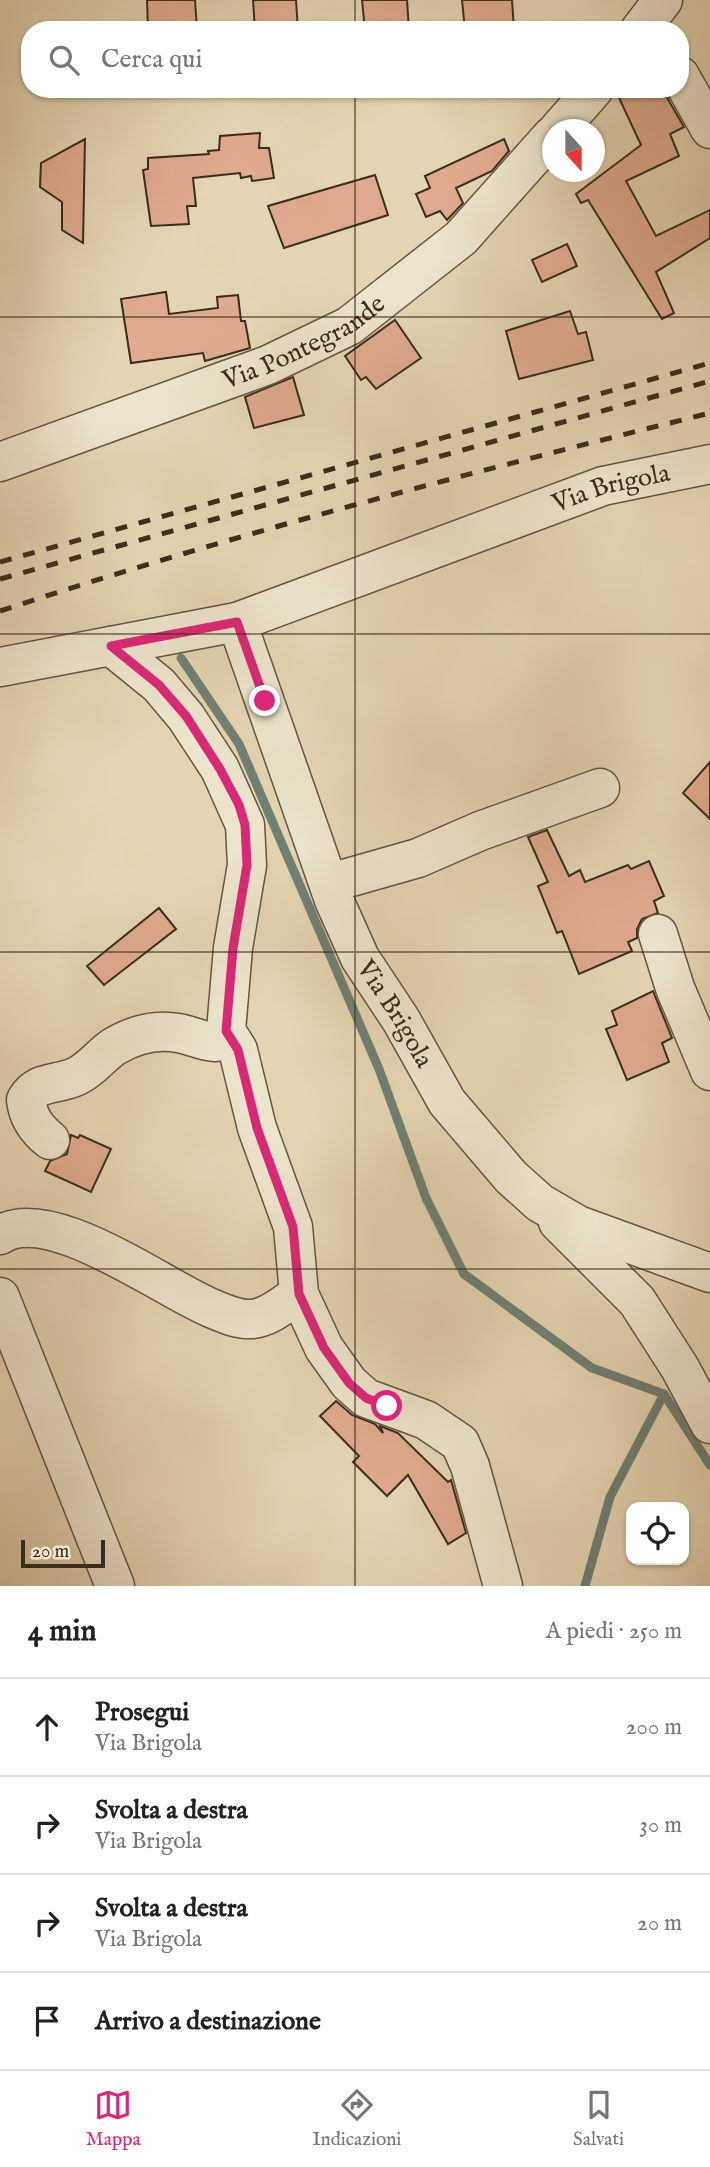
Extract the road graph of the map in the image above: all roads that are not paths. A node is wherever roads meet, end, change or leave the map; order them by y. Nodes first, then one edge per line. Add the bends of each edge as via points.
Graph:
1 (689, 92) edge
2 (586, 98) edge
3 (568, 119) edge
4 (710, 129) edge
5 (542, 147) edge
6 (0, 462) edge
7 (710, 464) edge
8 (237, 622) junction
9 (111, 646) junction
10 (0, 667) edge
11 (600, 788) dead end
12 (330, 883) junction
13 (658, 934) dead end
14 (226, 1031) junction
15 (710, 1071) edge
16 (50, 1140) dead end
17 (540, 1203) junction
18 (0, 1235) edge
19 (710, 1273) edge
20 (299, 1294) junction
21 (0, 1297) edge
22 (710, 1424) edge
23 (115, 1586) edge
24 (503, 1586) edge

1 - 4 street
2 - 3 street
5 - 6 street, Via Pontegrande via 461,238 349,326 268,365
7 - 8 street, Via Brigola via 603,485
8 - 9 street, Via Brigola
8 - 12 street, Via Brigola
9 - 10 street, Via Brigola
9 - 14 street via 159,685 186,716 220,769 245,825 247,865
11 - 12 street via 418,858
12 - 17 street, Via Brigola via 360,958 447,1102 511,1177
13 - 15 street
14 - 16 street via 215,1042 179,1033 133,1036 81,1074 33,1088 26,1100 27,1111
14 - 20 street via 238,1050 260,1138 293,1227
17 - 19 street, Via Brigola via 578,1225
17 - 22 street via 637,1301
18 - 20 street via 19,1226 64,1233 233,1317 253,1320
20 - 24 street via 324,1348 349,1383 366,1398 426,1420 460,1443
21 - 23 street

